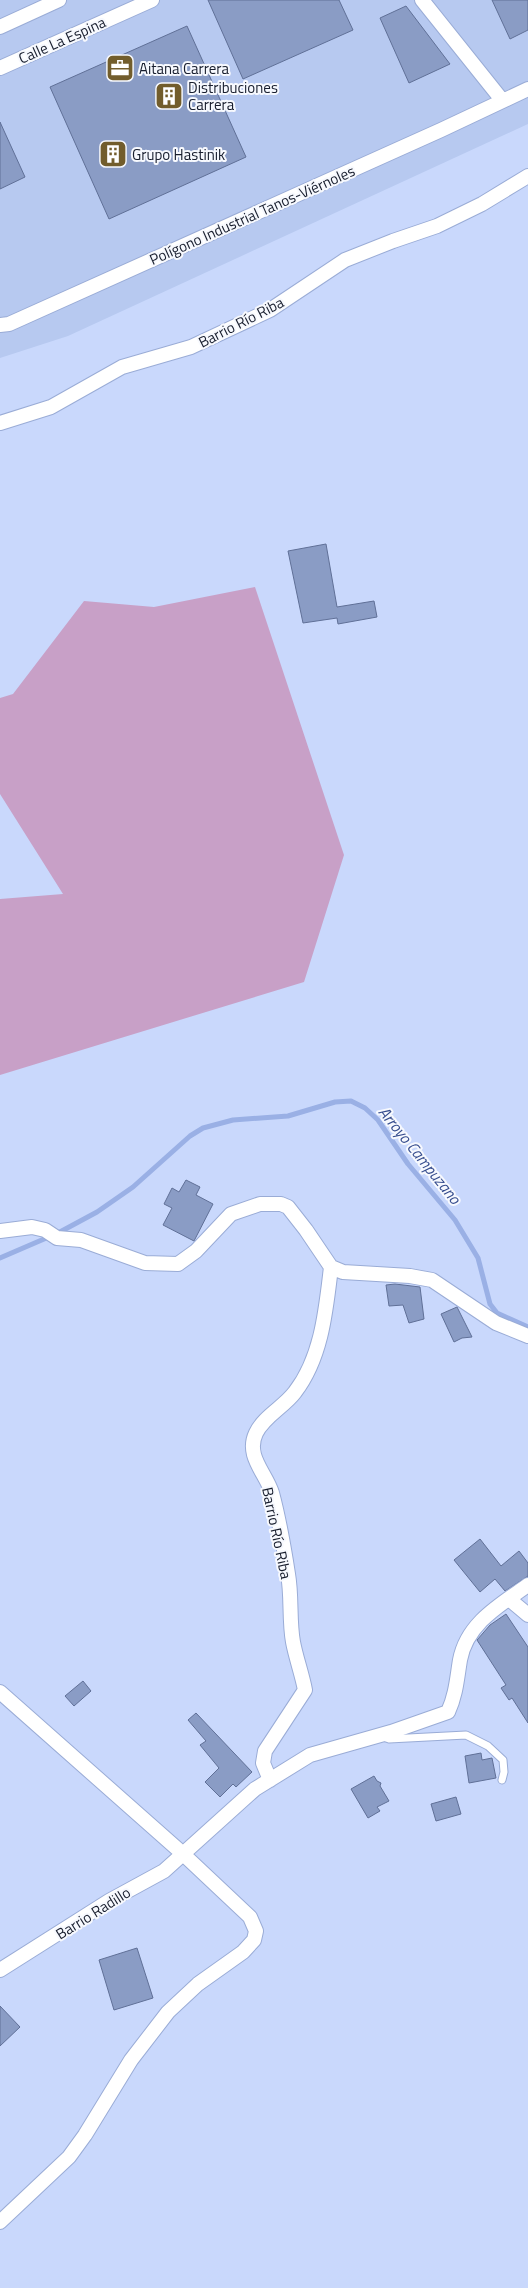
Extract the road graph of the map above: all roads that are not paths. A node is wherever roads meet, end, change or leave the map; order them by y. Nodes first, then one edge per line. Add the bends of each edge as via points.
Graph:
1 (59, 0) edge
2 (152, 0) edge
3 (422, 0) edge
4 (0, 27) edge
5 (0, 68) edge
6 (528, 88) edge
7 (502, 100) junction
8 (528, 176) edge
9 (0, 325) edge
10 (0, 423) edge
11 (0, 1231) edge
12 (331, 1266) junction
13 (528, 1336) edge
14 (528, 1585) edge
15 (508, 1599) junction
16 (528, 1615) edge
17 (0, 1692) edge
18 (378, 1735) junction
19 (270, 1780) junction
20 (502, 1780) dead end
21 (182, 1853) junction
22 (0, 1970) edge
23 (0, 2222) edge

1 - 4 street
2 - 5 street, Calle La Espina
3 - 7 street
6 - 7 street, Polígono Industrial Tanos-Viérnoles
7 - 9 street, Polígono Industrial Tanos-Viérnoles via 9,324
8 - 10 street, Barrio Río Riba via 437,226 345,260 270,310 190,347 122,366 51,407
11 - 12 street via 32,1227 57,1238 81,1240 145,1263 178,1264 196,1251 231,1214 260,1204 281,1204 306,1230
12 - 13 street via 344,1272 432,1280 496,1323
12 - 19 street, Barrio Río Riba via 322,1326 310,1368 295,1392 256,1433 253,1447 254,1458 272,1491 288,1574 293,1644 305,1690 265,1751 263,1763
14 - 15 street
15 - 16 street
15 - 18 street via 484,1617 471,1632 460,1658 454,1699 448,1712
17 - 21 street
18 - 19 street via 310,1754
18 - 20 lane via 389,1739 466,1734 488,1746 503,1760
19 - 21 street via 255,1789
21 - 22 street, Barrio Radillo via 164,1871
21 - 23 street via 250,1917 256,1931 254,1940 168,2012 131,2060 69,2157

